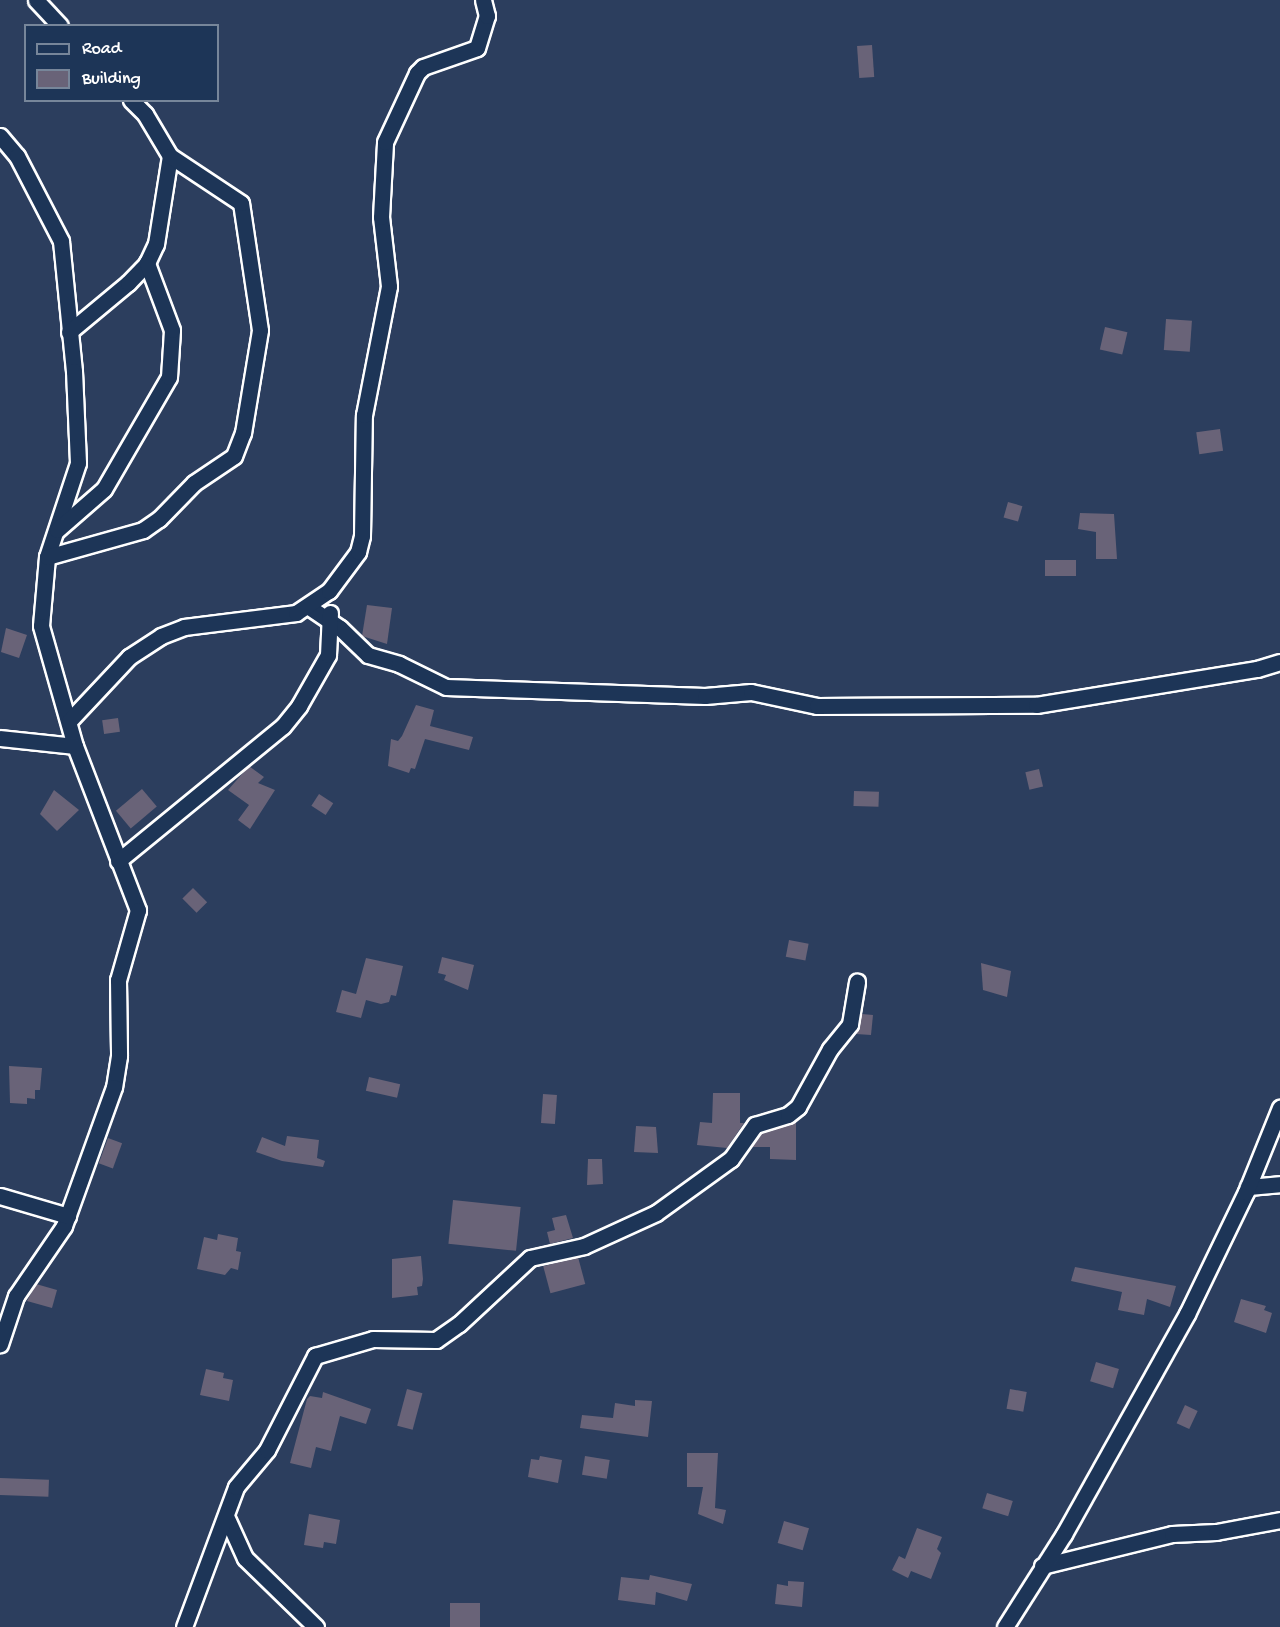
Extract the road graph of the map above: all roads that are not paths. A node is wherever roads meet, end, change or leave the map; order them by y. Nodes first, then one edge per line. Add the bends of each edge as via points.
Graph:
1 (36, 0) edge
2 (483, 0) edge
3 (58, 24) edge
4 (133, 102) edge
5 (0, 136) edge
6 (170, 156) junction
7 (147, 263) junction
8 (69, 332) junction
9 (52, 534) junction
10 (47, 557) junction
11 (329, 591) junction
12 (309, 607) junction
13 (330, 620) junction
14 (1280, 662) edge
15 (69, 720) junction
16 (0, 738) edge
17 (75, 746) junction
18 (118, 861) junction
19 (857, 982) dead end
20 (1280, 1108) edge
21 (1280, 1184) edge
22 (1248, 1187) junction
23 (0, 1196) edge
24 (68, 1216) junction
25 (0, 1344) edge
26 (226, 1516) junction
27 (1280, 1520) edge
28 (1042, 1566) junction
29 (184, 1627) edge
30 (316, 1627) edge
31 (1005, 1627) edge

1 - 3 street
2 - 11 street via 487,16 477,48 423,67 417,73 386,142 381,217 389,286 364,415 362,536 358,552
4 - 6 street via 145,114
5 - 8 street via 17,156 61,241
6 - 7 street via 160,230
6 - 10 street via 241,203 260,330 243,433 234,456 194,483 151,524 128,537
7 - 8 street
7 - 9 street via 172,330 169,377 104,489
8 - 9 street via 78,463
9 - 10 street
10 - 15 street via 41,626
11 - 12 street
11 - 13 street
12 - 13 street
12 - 15 street via 283,616 184,627 161,636 129,657
13 - 14 street via 368,655 406,667 438,685 705,696 751,692 817,706 1036,705
13 - 18 street via 330,646 324,663 282,726
15 - 17 street
16 - 17 street
17 - 18 street
18 - 24 street via 138,910 118,980 117,1071
19 - 26 street via 850,1024 830,1049 798,1107 788,1115 755,1125 731,1159 685,1192 656,1212 584,1246 530,1258 459,1324 436,1340 373,1339 315,1356 267,1450 236,1487
20 - 22 street
21 - 22 street
22 - 28 street via 1187,1314 1064,1534
23 - 24 street
24 - 25 street via 16,1296
26 - 29 street
26 - 30 street via 245,1558
27 - 28 street via 1216,1532 1172,1534
28 - 31 street

